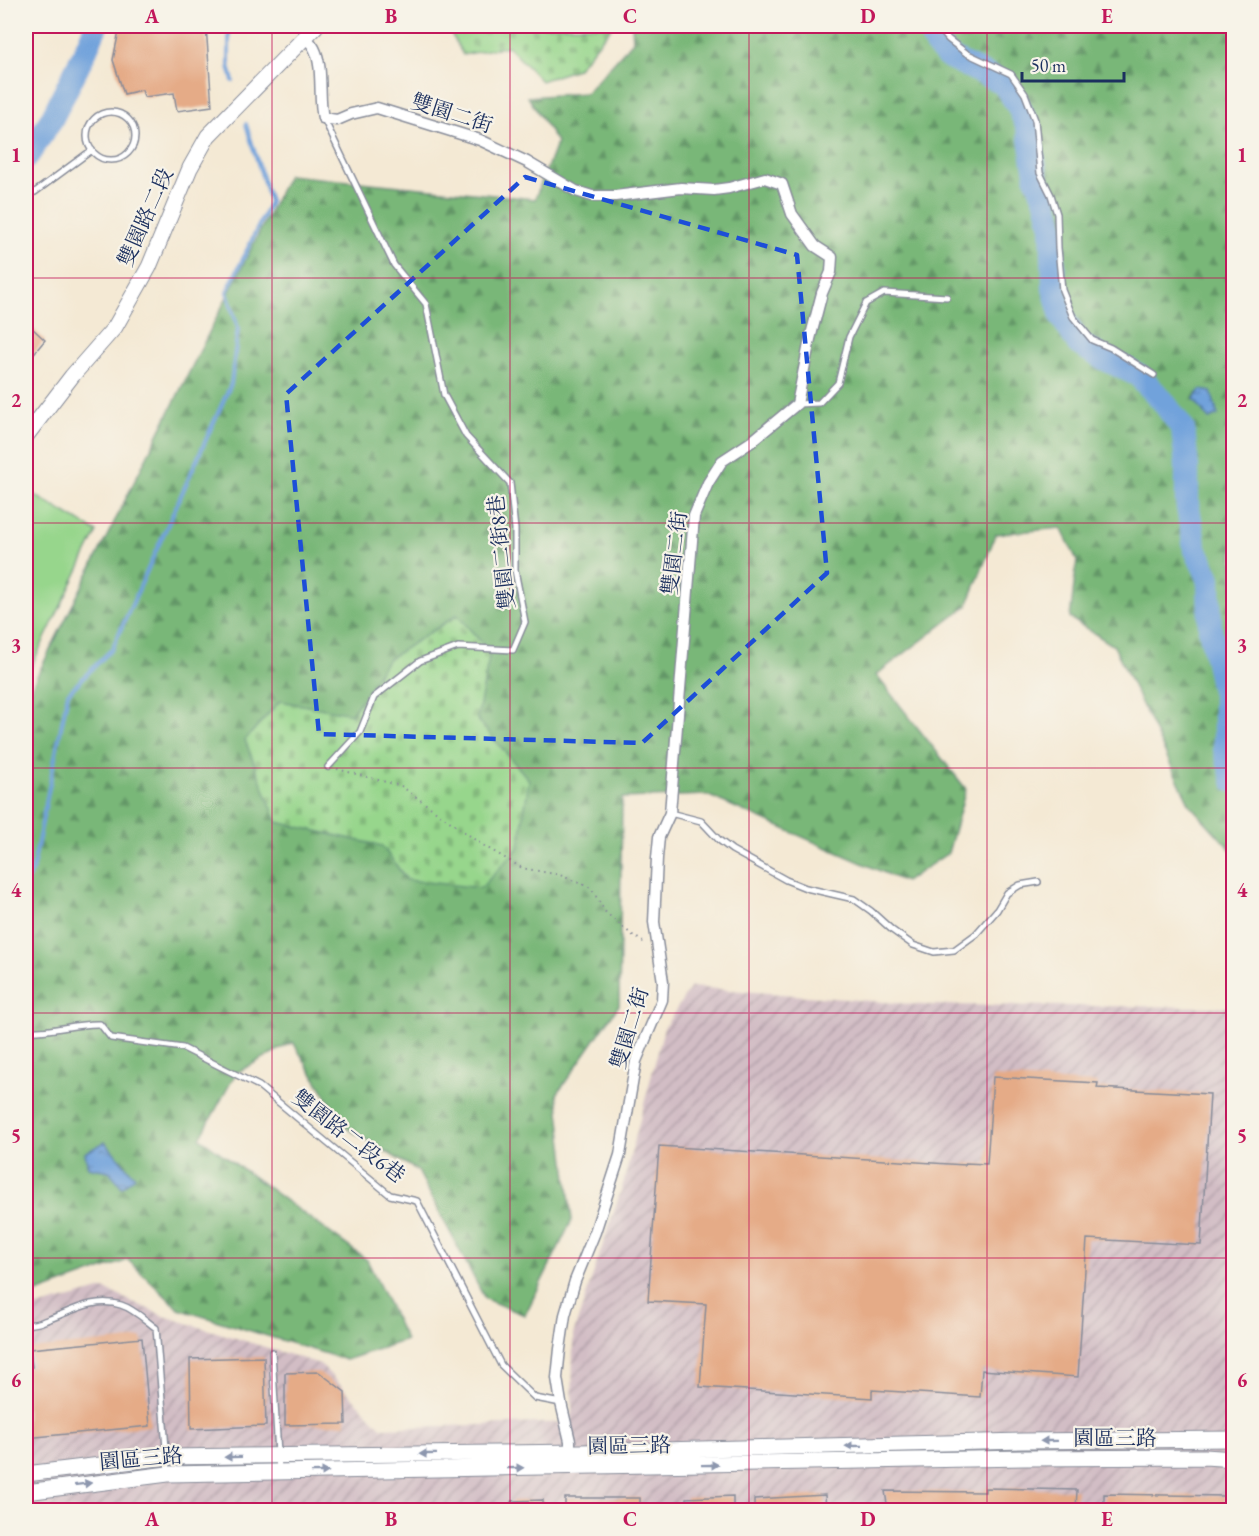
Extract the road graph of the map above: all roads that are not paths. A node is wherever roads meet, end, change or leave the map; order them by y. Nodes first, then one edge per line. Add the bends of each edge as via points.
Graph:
1 (316, 26) edge
2 (937, 26) edge
3 (1230, 26) edge
4 (1233, 36) edge
5 (305, 37) junction
6 (323, 118) junction
7 (92, 150) junction
8 (26, 194) edge
9 (947, 297) dead end
10 (1154, 375) dead end
11 (797, 404) junction
12 (26, 436) edge
13 (328, 767) road end
14 (670, 813) junction
15 (1038, 882) dead end
16 (26, 1031) edge
17 (26, 1325) edge
18 (272, 1352) dead end
19 (561, 1403) junction
20 (1233, 1439) edge
21 (279, 1456) junction
22 (167, 1457) junction
23 (570, 1459) junction
24 (1233, 1459) edge
25 (279, 1473) junction
26 (26, 1474) edge
27 (168, 1474) junction
28 (26, 1492) edge

1 - 5 street, 雙園路二段
2 - 10 lane via 966,53 1011,75 1025,94 1035,120 1040,173 1057,214 1062,290 1073,317 1092,340
3 - 4 lane
5 - 6 street via 319,63
5 - 12 street, 雙園路二段 via 208,136 190,168 148,267 115,327
6 - 11 street, 雙園二街 via 337,120 377,108 480,140 592,196 681,188 714,190 765,178 782,184 792,214 815,246 832,257
6 - 13 lane, 雙園二街8巷 via 394,265 426,304 444,394 466,436 510,483 515,570 525,622 513,650 458,646 420,661 374,697 360,732
7 - 7 lane via 112,160 127,154 135,140 128,118 114,112 93,121 87,135
7 - 8 lane via 35,192
9 - 11 lane via 884,293 866,303 849,337 838,383 819,403
11 - 14 street, 雙園二街 via 722,461 694,516
14 - 15 lane via 701,821 732,850 786,880 854,899 913,945 934,952 954,950 976,934 1007,893 1020,885
14 - 19 street, 雙園二街 via 659,837 654,922 662,1000 636,1061 620,1155 574,1281 557,1378
16 - 19 lane, 雙園路二段6巷 via 100,1024 111,1038 183,1048 259,1086 390,1195 417,1201 501,1365 535,1398
17 - 22 lane via 100,1302 121,1305 156,1328
18 - 21 lane
19 - 23 street, 雙園二街
20 -> 23 street, 園區三路 via 1023,1442
21 -> 22 street, 園區三路
23 -> 21 street, 園區三路
21 - 25 lane
22 - 26 street, 園區三路
22 - 27 lane
23 -> 24 street, 園區三路
25 -> 23 street, 園區三路
25 - 27 street, 園區三路
28 -> 27 street, 園區三路

